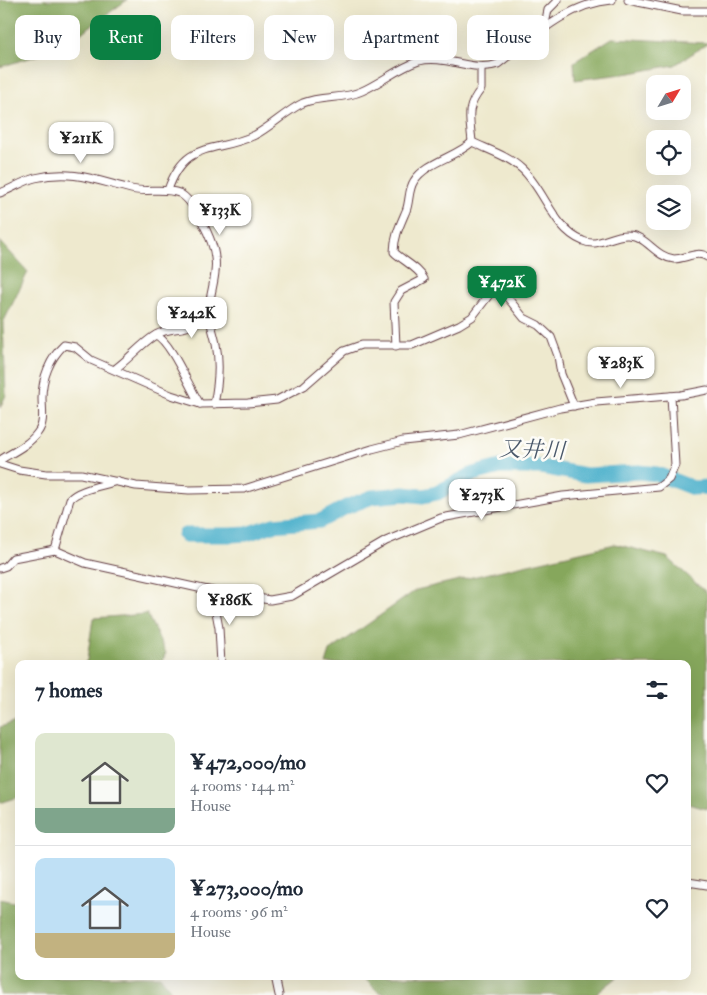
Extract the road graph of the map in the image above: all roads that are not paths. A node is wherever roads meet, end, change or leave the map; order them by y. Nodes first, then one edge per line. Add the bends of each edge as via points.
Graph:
1 (558, 0) edge
2 (612, 0) edge
3 (628, 0) edge
4 (707, 11) edge
5 (547, 15) edge
6 (549, 26) edge
7 (503, 60) edge
8 (481, 67) junction
9 (472, 142) junction
10 (168, 190) junction
11 (0, 193) edge
12 (707, 257) edge
13 (209, 310) junction
14 (156, 335) junction
15 (396, 346) junction
16 (115, 369) junction
17 (707, 390) edge
18 (671, 396) junction
19 (200, 404) junction
20 (214, 404) junction
21 (574, 406) junction
22 (0, 460) edge
23 (0, 464) edge
24 (117, 482) junction
25 (55, 550) junction
26 (2, 566) edge
27 (212, 591) junction
28 (221, 660) edge
29 (691, 882) edge
30 (707, 885) edge
31 (276, 980) edge
32 (279, 995) edge

1 - 5 street
2 - 6 street via 583,8
3 - 4 street
7 - 8 street
8 - 9 street via 482,89 472,100 468,112
8 - 10 street via 421,61 398,70 362,92 324,97 302,104 252,136 194,154 180,163
9 - 12 street via 509,159 523,170 570,234 584,242 597,243 626,234 638,236 667,258 696,254
9 - 15 street via 430,167 415,179 410,189 408,206 394,240 394,252 424,279 401,290 394,302
10 - 11 street via 133,190 82,175 61,173 32,178
10 - 13 street via 191,202 216,258
13 - 14 street via 200,322 189,328
13 - 20 street via 217,347 218,387
14 - 16 street
14 - 19 street via 163,338 170,348
15 - 20 street via 361,345 344,351 304,386 276,400
15 - 21 street via 412,345 459,325 472,316 492,291 503,292 524,318 551,337
16 - 19 street via 171,395
16 - 22 street via 91,360 75,347 64,345 54,354 47,370 42,395 42,423 38,432
17 - 18 street
18 - 21 street
18 - 27 street via 675,465 669,479 659,487 563,496 441,518 362,553 292,596 270,600
19 - 20 street
21 - 24 street via 486,430 403,441 244,489 189,490
23 - 24 street via 19,470 81,474
24 - 25 street via 76,493 70,499
25 - 26 street via 14,558
25 - 27 street via 85,563
27 - 28 street
29 - 30 street
31 - 32 street

